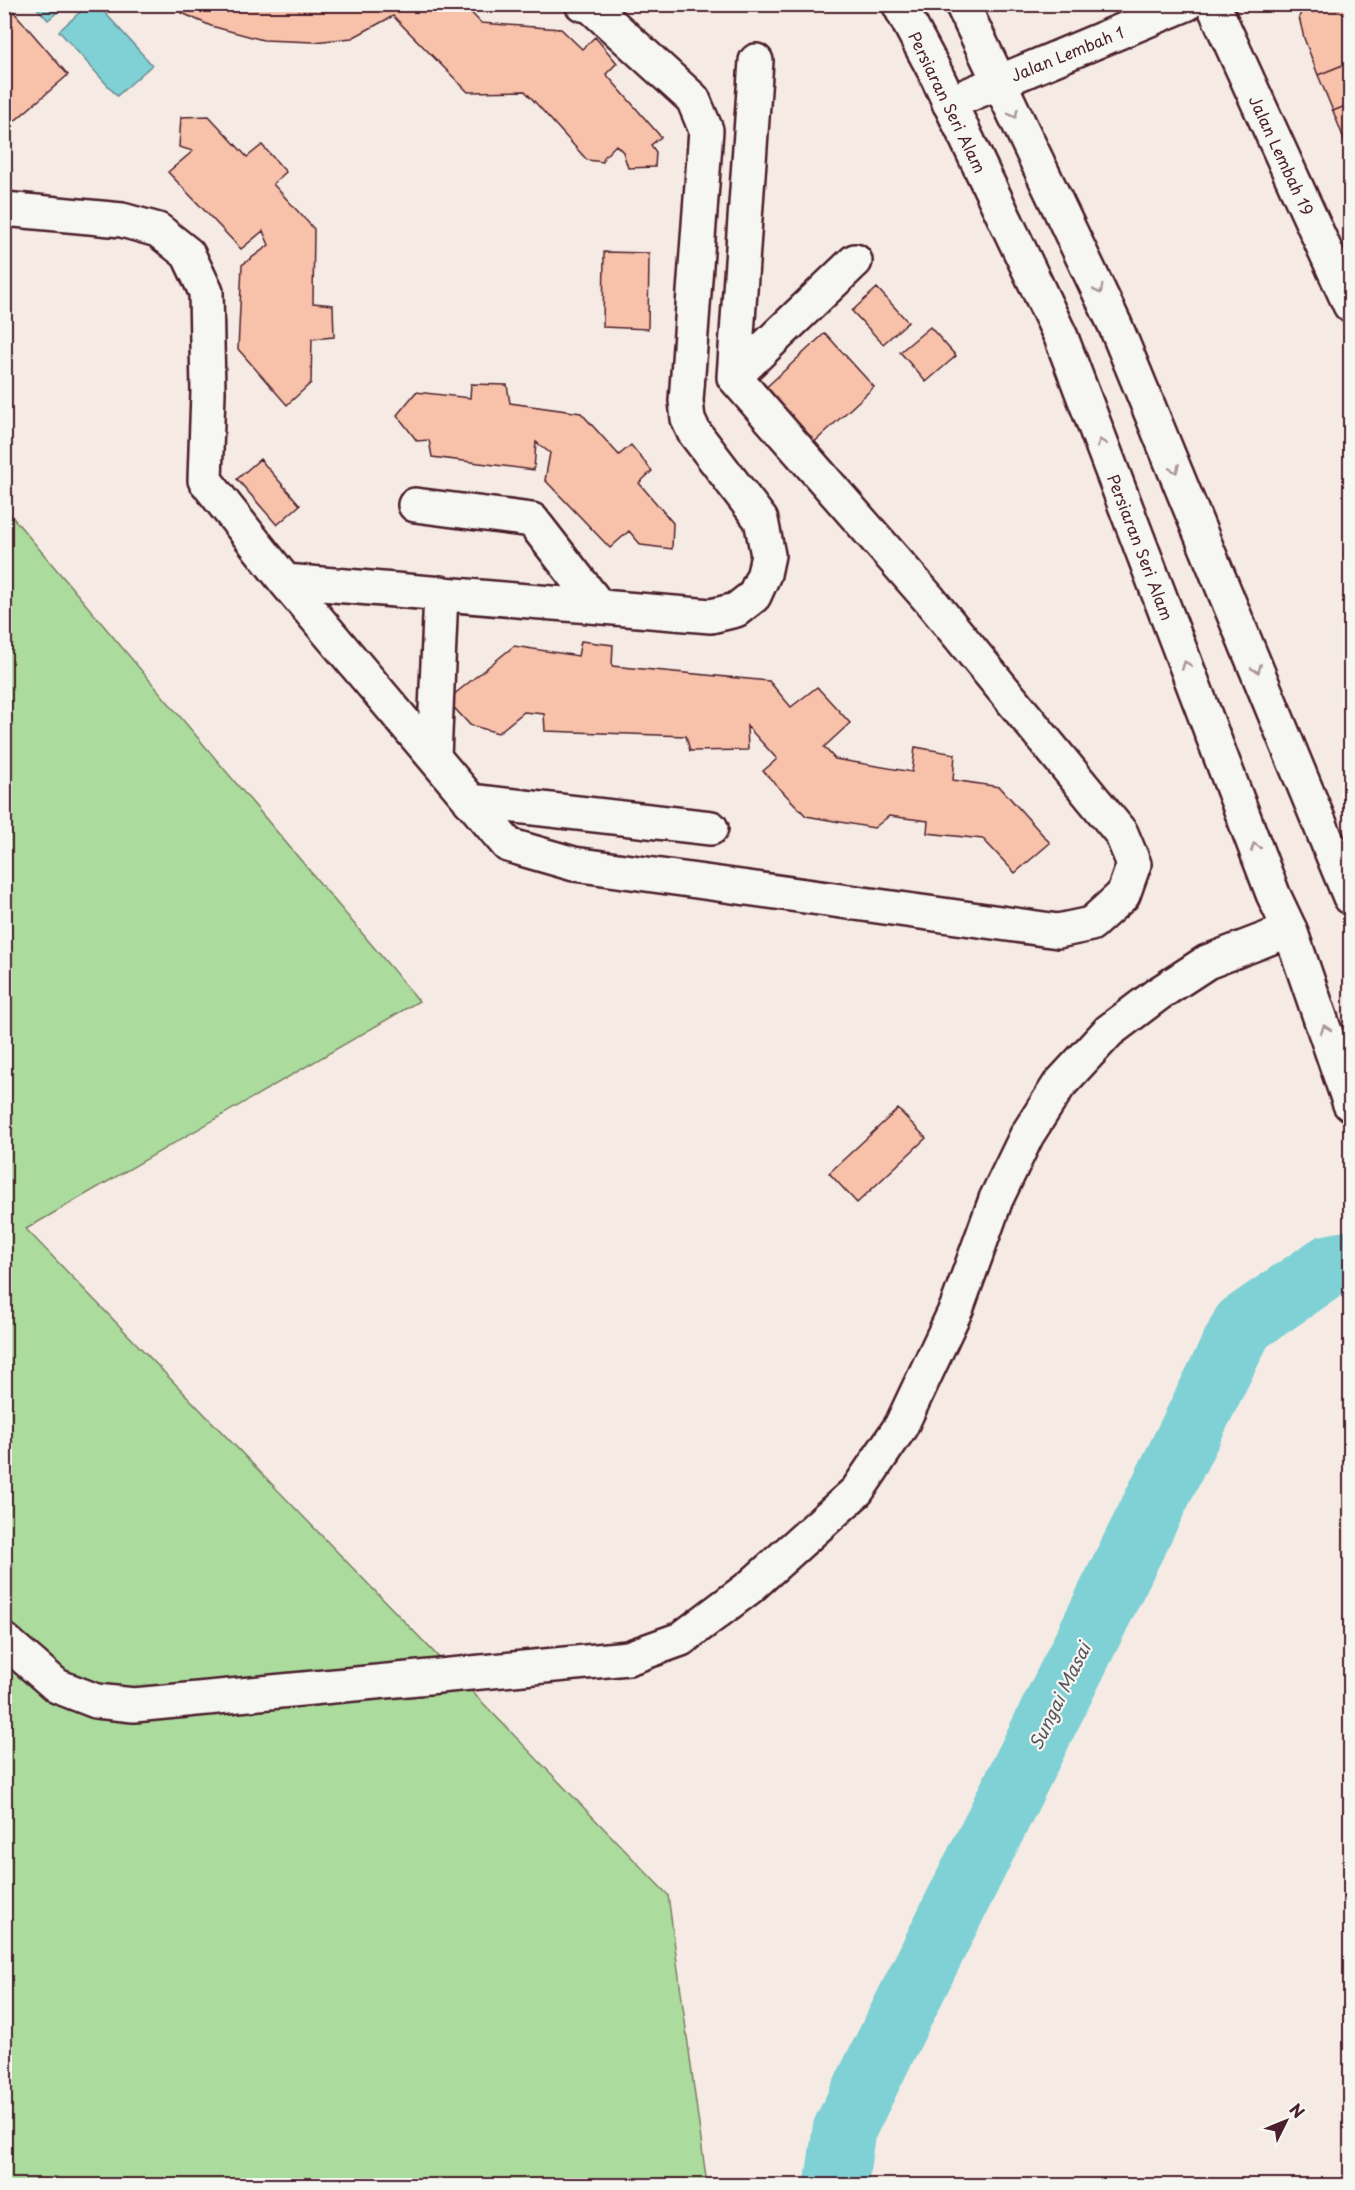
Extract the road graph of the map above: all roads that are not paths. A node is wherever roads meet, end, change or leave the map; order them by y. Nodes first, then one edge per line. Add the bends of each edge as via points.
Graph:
1 (582, 4) edge
2 (899, 4) edge
3 (962, 4) edge
4 (1186, 4) edge
5 (1214, 4) edge
6 (756, 61) dead end
7 (998, 82) junction
8 (950, 103) junction
9 (4, 209) edge
10 (855, 261) dead end
11 (1350, 305) edge
12 (734, 377) junction
13 (415, 505) dead end
14 (285, 581) junction
15 (441, 593) junction
16 (598, 605) junction
17 (434, 757) junction
18 (470, 801) junction
19 (711, 828) dead end
20 (1350, 897) edge
21 (1290, 930) junction
22 (1350, 1104) edge
23 (4, 1640) edge

1 - 16 street via 591,6 693,99 706,130 686,401 688,419 761,520 768,555 754,596 736,610 711,616
2 - 8 street, Persiaran Seri Alam
3 - 7 street
4 - 7 street, Jalan Lembah 1
5 - 11 street, Jalan Lembah 19
6 - 12 street
7 - 8 street, Jalan Lembah 1
7 -> 20 street via 1115,325
21 -> 8 street, Persiaran Seri Alam via 1061,337
9 - 14 street via 122,219 158,230 188,254 206,292 205,480
10 - 12 street
12 - 18 street via 929,599 1121,833 1134,864 1123,895 1090,924 1058,931 574,864 508,845
13 - 16 street via 532,520
14 - 15 street
14 - 17 street
15 - 16 street
15 - 17 street
17 - 18 street
18 - 19 street
22 -> 21 street, Persiaran Seri Alam
21 - 23 street via 1207,962 1158,994 1108,1031 1059,1085 1027,1135 996,1199 957,1307 906,1416 857,1491 750,1587 681,1638 627,1658 134,1705 96,1701 57,1686

